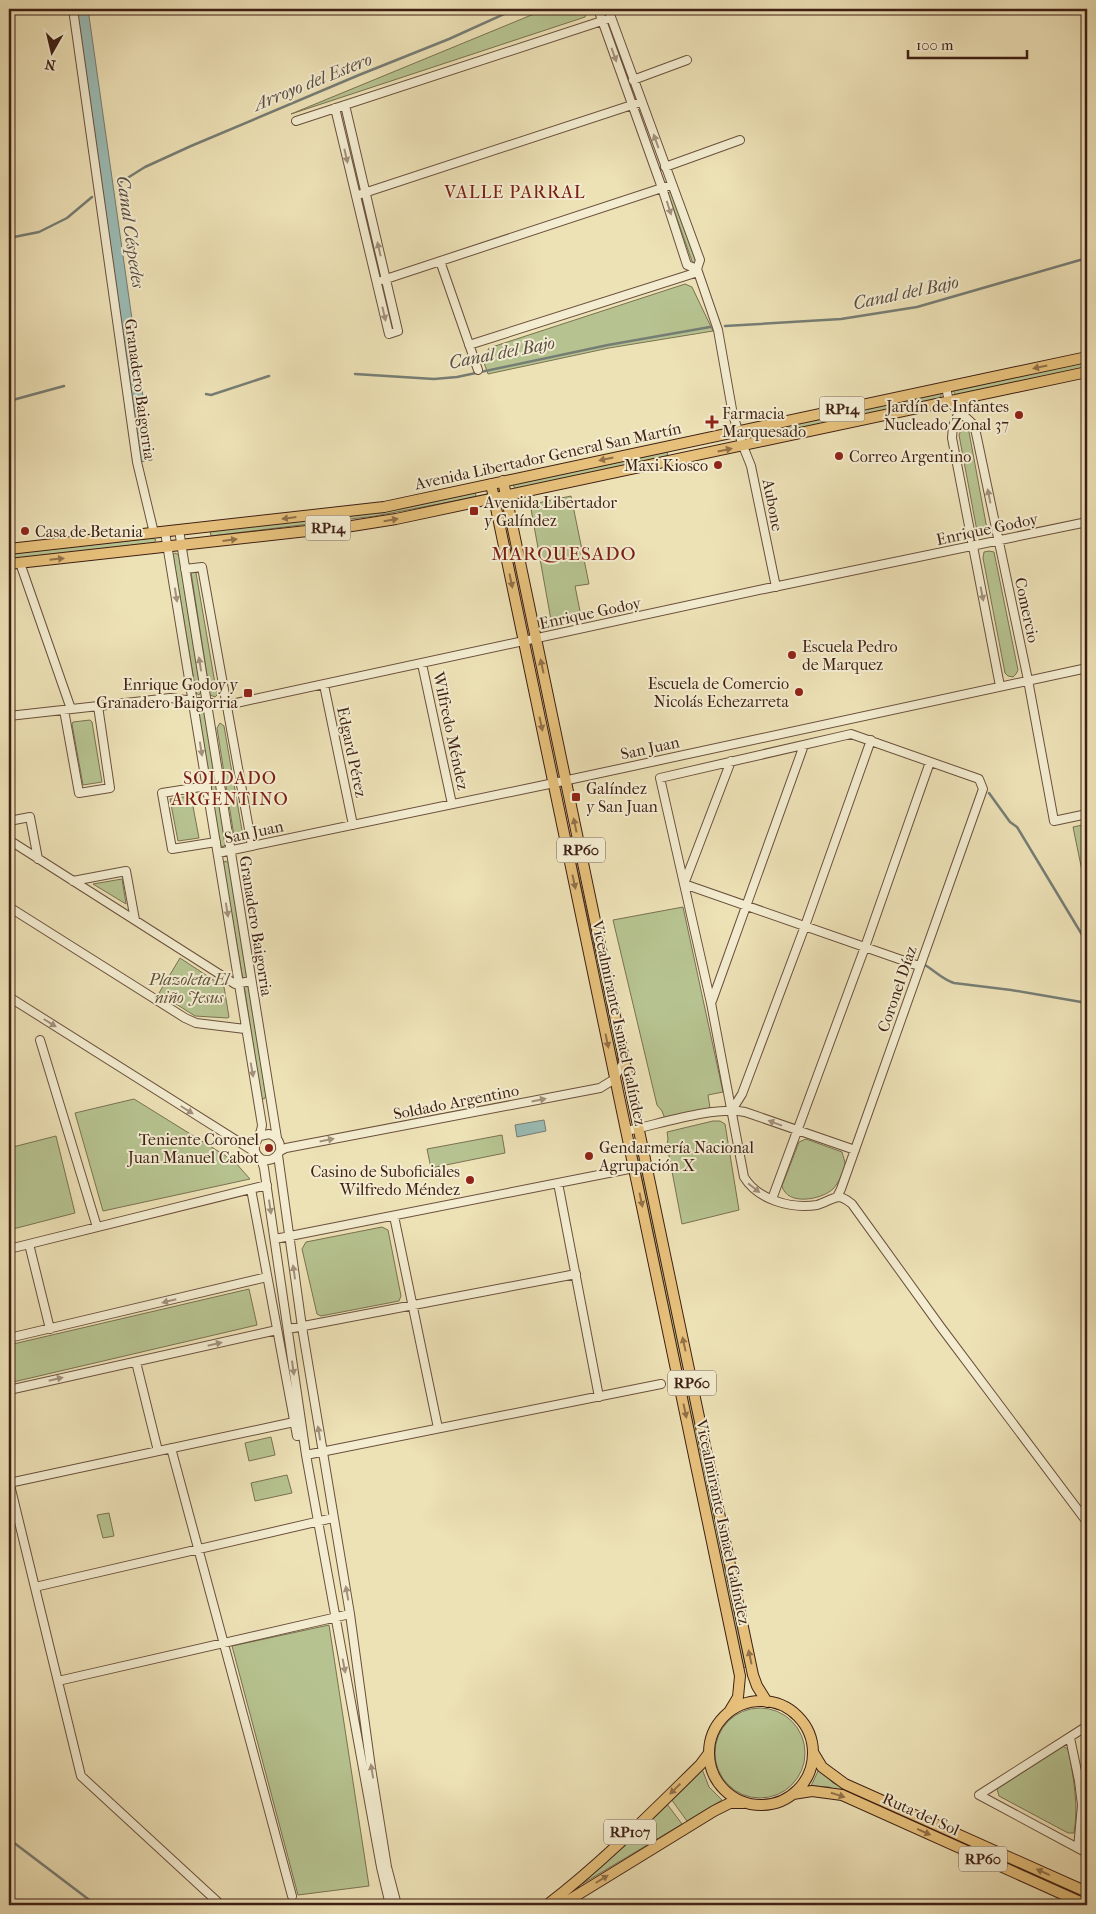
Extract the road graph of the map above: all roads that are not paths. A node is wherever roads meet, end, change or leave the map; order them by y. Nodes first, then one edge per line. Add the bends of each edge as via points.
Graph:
1 (73, 9) edge
2 (598, 9) edge
3 (608, 9) edge
4 (611, 18) junction
5 (602, 21) junction
6 (687, 60) dead end
7 (634, 80) junction
8 (641, 102) junction
9 (345, 105) junction
10 (632, 105) junction
11 (335, 108) junction
12 (296, 121) dead end
13 (740, 140) dead end
14 (665, 167) junction
15 (672, 185) junction
16 (662, 188) junction
17 (365, 192) junction
18 (356, 195) junction
19 (440, 261) junction
20 (697, 271) junction
21 (386, 279) junction
22 (376, 282) junction
23 (469, 345) junction
24 (1087, 357) edge
25 (478, 370) dead end
26 (1087, 372) edge
27 (946, 387) junction
28 (949, 402) junction
29 (959, 412) junction
30 (739, 431) junction
31 (692, 441) junction
32 (670, 446) junction
33 (743, 446) junction
34 (696, 456) junction
35 (674, 461) junction
36 (503, 481) junction
37 (491, 484) junction
38 (507, 497) junction
39 (494, 499) junction
40 (1087, 522) edge
41 (179, 530) junction
42 (165, 532) junction
43 (154, 533) junction
44 (998, 541) junction
45 (182, 545) junction
46 (168, 547) junction
47 (972, 547) junction
48 (9, 549) edge
49 (20, 563) junction
50 (9, 564) edge
51 (185, 569) junction
52 (776, 587) junction
53 (536, 639) junction
54 (524, 642) junction
55 (422, 664) junction
56 (1087, 668) edge
57 (1028, 680) junction
58 (324, 685) junction
59 (1000, 686) junction
60 (193, 701) junction
61 (206, 703) junction
62 (98, 706) junction
63 (227, 706) junction
64 (68, 709) junction
65 (9, 716) edge
66 (871, 740) junction
67 (804, 744) junction
68 (731, 761) junction
69 (930, 762) junction
70 (566, 780) junction
71 (554, 783) junction
72 (206, 786) junction
73 (452, 804) junction
74 (1087, 814) edge
75 (9, 821) edge
76 (353, 825) junction
77 (9, 840) edge
78 (216, 842) junction
79 (252, 846) junction
80 (230, 851) junction
81 (218, 853) junction
82 (38, 859) junction
83 (73, 881) junction
84 (684, 884) junction
85 (746, 905) junction
86 (9, 907) edge
87 (135, 920) junction
88 (805, 926) junction
89 (865, 947) junction
90 (919, 966) junction
91 (251, 981) junction
92 (239, 983) junction
93 (9, 997) edge
94 (711, 1003) junction
95 (245, 1029) junction
96 (40, 1040) dead end
97 (625, 1061) junction
98 (615, 1078) junction
99 (732, 1110) junction
100 (639, 1128) junction
101 (626, 1131) junction
102 (798, 1131) junction
103 (260, 1136) junction
104 (277, 1138) junction
105 (854, 1150) junction
106 (255, 1152) junction
107 (279, 1153) junction
108 (261, 1159) junction
109 (634, 1168) junction
110 (846, 1176) junction
111 (558, 1183) junction
112 (267, 1185) junction
113 (251, 1189) junction
114 (837, 1197) junction
115 (772, 1199) junction
116 (852, 1204) junction
117 (394, 1216) junction
118 (97, 1227) junction
119 (289, 1236) junction
120 (274, 1239) junction
121 (29, 1244) junction
122 (9, 1249) edge
123 (576, 1274) junction
124 (268, 1277) junction
125 (297, 1294) junction
126 (283, 1297) junction
127 (272, 1299) junction
128 (412, 1305) junction
129 (302, 1326) junction
130 (50, 1329) junction
131 (288, 1329) junction
132 (277, 1330) junction
133 (9, 1338) edge
134 (136, 1362) junction
135 (661, 1384) dead end
136 (9, 1390) edge
137 (599, 1397) junction
138 (294, 1422) junction
139 (438, 1428) junction
140 (303, 1435) junction
141 (171, 1448) junction
142 (158, 1451) junction
143 (322, 1451) junction
144 (306, 1455) junction
145 (9, 1482) edge
146 (333, 1518) junction
147 (318, 1522) junction
148 (1087, 1522) edge
149 (198, 1549) junction
150 (35, 1587) junction
151 (350, 1614) junction
152 (335, 1618) junction
153 (224, 1643) junction
154 (58, 1681) junction
155 (767, 1702) junction
156 (729, 1712) junction
157 (1087, 1726) edge
158 (1070, 1738) junction
159 (812, 1751) junction
160 (708, 1753) junction
161 (793, 1794) junction
162 (745, 1803) junction
163 (1078, 1848) junction
164 (1087, 1853) edge
165 (1087, 1892) edge
166 (292, 1896) dead end
167 (221, 1905) edge
168 (390, 1905) edge
169 (397, 1905) edge
170 (547, 1905) edge
171 (561, 1905) edge
172 (1087, 1905) edge

1 - 43 street, Granadero Baigorria via 137,462
2 - 5 street
3 - 4 street
4 - 5 street
4 - 7 street
5 - 9 street
5 -> 10 street
6 - 7 street
7 - 8 street
8 - 10 street
14 -> 8 street
9 - 11 street
9 - 17 street
10 - 16 street
10 - 17 street
11 - 12 street
11 -> 18 street
13 - 14 street
14 - 15 street
15 - 16 street
15 - 20 street via 700,260
16 - 19 street
16 -> 20 street via 687,264
17 - 18 street
21 -> 17 street
18 - 22 street
19 - 21 street
19 - 23 street
20 - 23 street
20 - 30 street, Aubone via 718,330
21 - 22 street
22 -> 21 street via 389,334 398,331
23 - 25 street
24 -> 27 main road, Avenida Libertador General San Martín / RP14
26 - 28 main road, Avenida Libertador General San Martín / RP14
27 - 28 street
27 - 30 main road, Avenida Libertador General San Martín / RP14
28 - 29 street, Comercio
28 - 33 main road, Avenida Libertador General San Martín / RP14
44 -> 29 street, Comercio via 974,426
29 - 47 street via 952,438
30 - 31 main road, Avenida Libertador General San Martín / RP14
30 - 33 street, Aubone
31 - 32 main road, Avenida Libertador General San Martín / RP14
31 - 34 main road
32 - 35 main road
32 -> 36 main road, Avenida Libertador General San Martín / RP14
34 -> 33 main road, Avenida Libertador General San Martín / RP14
33 - 52 street, Aubone via 751,466
34 - 35 main road, Avenida Libertador General San Martín / RP14
35 - 38 main road, Avenida Libertador General San Martín / RP14
36 - 37 main road, Avenida Libertador General San Martín / RP14
36 - 38 main road, Vicealmirante Ismael Galíndez / RP60
37 - 39 main road, Vicealmirante Ismael Galíndez / RP60
37 -> 41 main road, Avenida Libertador General San Martín / RP14 via 384,507
38 - 39 main road, Avenida Libertador General San Martín / RP14
38 - 53 main road, Vicealmirante Ismael Galíndez / RP60
45 -> 39 main road, Avenida Libertador General San Martín / RP14 via 369,524
39 -> 54 main road, Vicealmirante Ismael Galíndez / RP60
40 - 44 street, Enrique Godoy
41 - 42 main road, Avenida Libertador General San Martín / RP14
41 - 45 street, Granadero Baigorria
42 - 43 main road, Avenida Libertador General San Martín / RP14
42 - 46 street, Granadero Baigorria
43 - 48 main road, Avenida Libertador General San Martín / RP14
44 - 47 street, Enrique Godoy
44 - 57 street, Comercio
45 - 46 main road, Avenida Libertador General San Martín / RP14
45 - 51 street, Granadero Baigorria
49 -> 46 main road, Avenida Libertador General San Martín / RP14
46 -> 60 street, Granadero Baigorria
47 - 52 street, Enrique Godoy
47 -> 59 street
49 - 50 main road, Avenida Libertador General San Martín / RP14
49 - 64 street
61 -> 51 street, Granadero Baigorria
51 - 63 street, Granadero Baigorria via 202,567
52 - 53 street, Enrique Godoy
53 - 54 street, Enrique Godoy
70 -> 53 main road, Vicealmirante Ismael Galíndez / RP60
54 - 55 street, Enrique Godoy
54 -> 71 main road, Vicealmirante Ismael Galíndez / RP60
55 - 58 street, Enrique Godoy
55 - 73 street, Wilfredo Méndez
56 - 57 street, San Juan
57 - 59 street, San Juan
57 - 74 street, Comercio via 1054,821
58 - 63 street, Enrique Godoy
58 - 76 street, Edgard Pérez
59 - 70 street, San Juan
60 - 61 street, Enrique Godoy
60 - 62 street, Enrique Godoy via 170,698
60 -> 72 street, Granadero Baigorria
61 - 63 street, Enrique Godoy
61 - 80 street, Granadero Baigorria
62 - 64 street, Enrique Godoy
62 - 64 street via 110,788 79,794
63 - 79 street, Granadero Baigorria
64 - 65 street, Enrique Godoy
66 - 67 street via 851,734
66 - 69 street
66 - 88 street
67 - 68 street
67 - 85 street
68 - 84 street
68 - 84 street via 660,778
69 - 89 street
69 - 90 street, Coronel Díaz via 979,780 983,789
70 - 71 street, San Juan
97 -> 70 main road, Vicealmirante Ismael Galíndez / RP60
71 - 73 street, San Juan
71 -> 98 main road, Vicealmirante Ismael Galíndez / RP60
72 - 78 street, Granadero Baigorria
72 - 78 street via 162,793 172,850
73 - 76 street, San Juan
75 - 82 street via 30,817
76 - 79 street, San Juan
77 - 82 street
78 - 81 street, Granadero Baigorria
79 - 80 street, San Juan
80 - 81 street, San Juan
80 - 91 street, Granadero Baigorria
81 -> 92 street, Granadero Baigorria
82 - 83 street
83 - 87 street
83 - 87 street via 126,871
84 - 85 street
84 - 94 street
85 - 88 street
85 - 94 street
86 - 95 street via 185,1018 196,1023
87 - 92 street via 235,984
88 - 89 street
88 - 99 street via 742,1094
89 - 90 street
89 - 102 street
90 - 105 street, Coronel Díaz
91 - 92 street
91 - 104 street, Granadero Baigorria
92 - 95 street, Granadero Baigorria
93 -> 106 street
94 - 99 street
95 -> 103 street, Granadero Baigorria via 262,1125
96 - 118 street
97 - 98 street
97 - 100 main road, Vicealmirante Ismael Galíndez / RP60
98 - 101 main road, Vicealmirante Ismael Galíndez / RP60
107 -> 98 street, Soldado Argentino via 286,1148 600,1088
99 - 100 street
102 -> 99 street
99 -> 115 street via 744,1178 754,1190
100 - 101 street
155 -> 100 main road, Vicealmirante Ismael Galíndez / RP60 via 753,1675
101 - 109 main road, Vicealmirante Ismael Galíndez / RP60
102 - 105 street
102 - 115 street
103 - 104 street via 269,1134
103 - 106 street, Granadero Baigorria via 254,1143
104 - 107 street, Granadero Baigorria
105 - 110 street, Coronel Díaz
106 - 108 street
107 - 108 street via 270,1160
107 - 119 street, Granadero Baigorria
108 - 112 street
109 - 111 street
109 -> 156 main road, Vicealmirante Ismael Galíndez / RP60 via 740,1676 738,1697
110 - 114 street, Coronel Díaz
110 - 116 street
111 - 117 street
111 - 123 street
112 - 113 street
112 -> 120 street
113 - 118 street
113 - 124 street
114 - 115 street via 808,1206
114 - 116 street
116 - 148 street
117 - 119 street
117 - 128 street
118 - 121 street
119 - 120 street
125 -> 119 street, Granadero Baigorria
120 - 126 street
121 - 122 street
121 - 130 street
123 - 128 street
123 - 137 street
124 - 127 street
124 -> 130 street
125 - 126 street
125 - 129 street, Granadero Baigorria
126 - 127 street
126 - 131 street
127 - 132 street
128 - 129 street
128 - 139 street
129 - 131 street
143 -> 129 street, Granadero Baigorria
130 - 133 street
131 -> 140 street
134 -> 132 street
132 - 138 street
136 -> 134 street
134 - 142 street
135 - 137 street
137 - 139 street
138 - 140 street via 296,1436
138 - 141 street
139 - 143 street
140 - 144 street
141 - 142 street
141 - 149 street
142 - 145 street
143 - 144 street
143 - 146 street, Granadero Baigorria
144 - 147 street
145 - 150 street
146 - 147 street
151 -> 146 street, Granadero Baigorria
147 - 149 street
147 - 152 street
149 - 150 street
149 - 153 street
150 - 154 street
151 - 152 street
169 -> 151 street, Granadero Baigorria via 387,1866
152 - 153 street
152 -> 168 street
153 - 154 street
153 - 166 street
154 - 167 street via 81,1776
155 - 156 main road, RP60 via 747,1703
155 - 159 main road, Ruta del Sol / RP60 via 795,1715 808,1731
156 - 160 main road, RP60 via 714,1730
157 - 158 street
158 - 163 street via 1082,1805
158 - 163 street via 979,1795
159 - 161 main road, Ruta del Sol / RP60 via 810,1770
165 -> 159 main road, Ruta del Sol / RP60 via 845,1784 822,1767
160 - 162 main road via 711,1769 719,1784 730,1796
160 -> 170 main road, RP107 via 700,1765 632,1830
161 - 162 main road, Ruta del Sol / RP60 via 765,1805
161 -> 172 main road, Ruta del Sol / RP60 via 812,1791 842,1796
171 -> 162 main road, RP107 via 714,1811 730,1804
163 - 164 street

